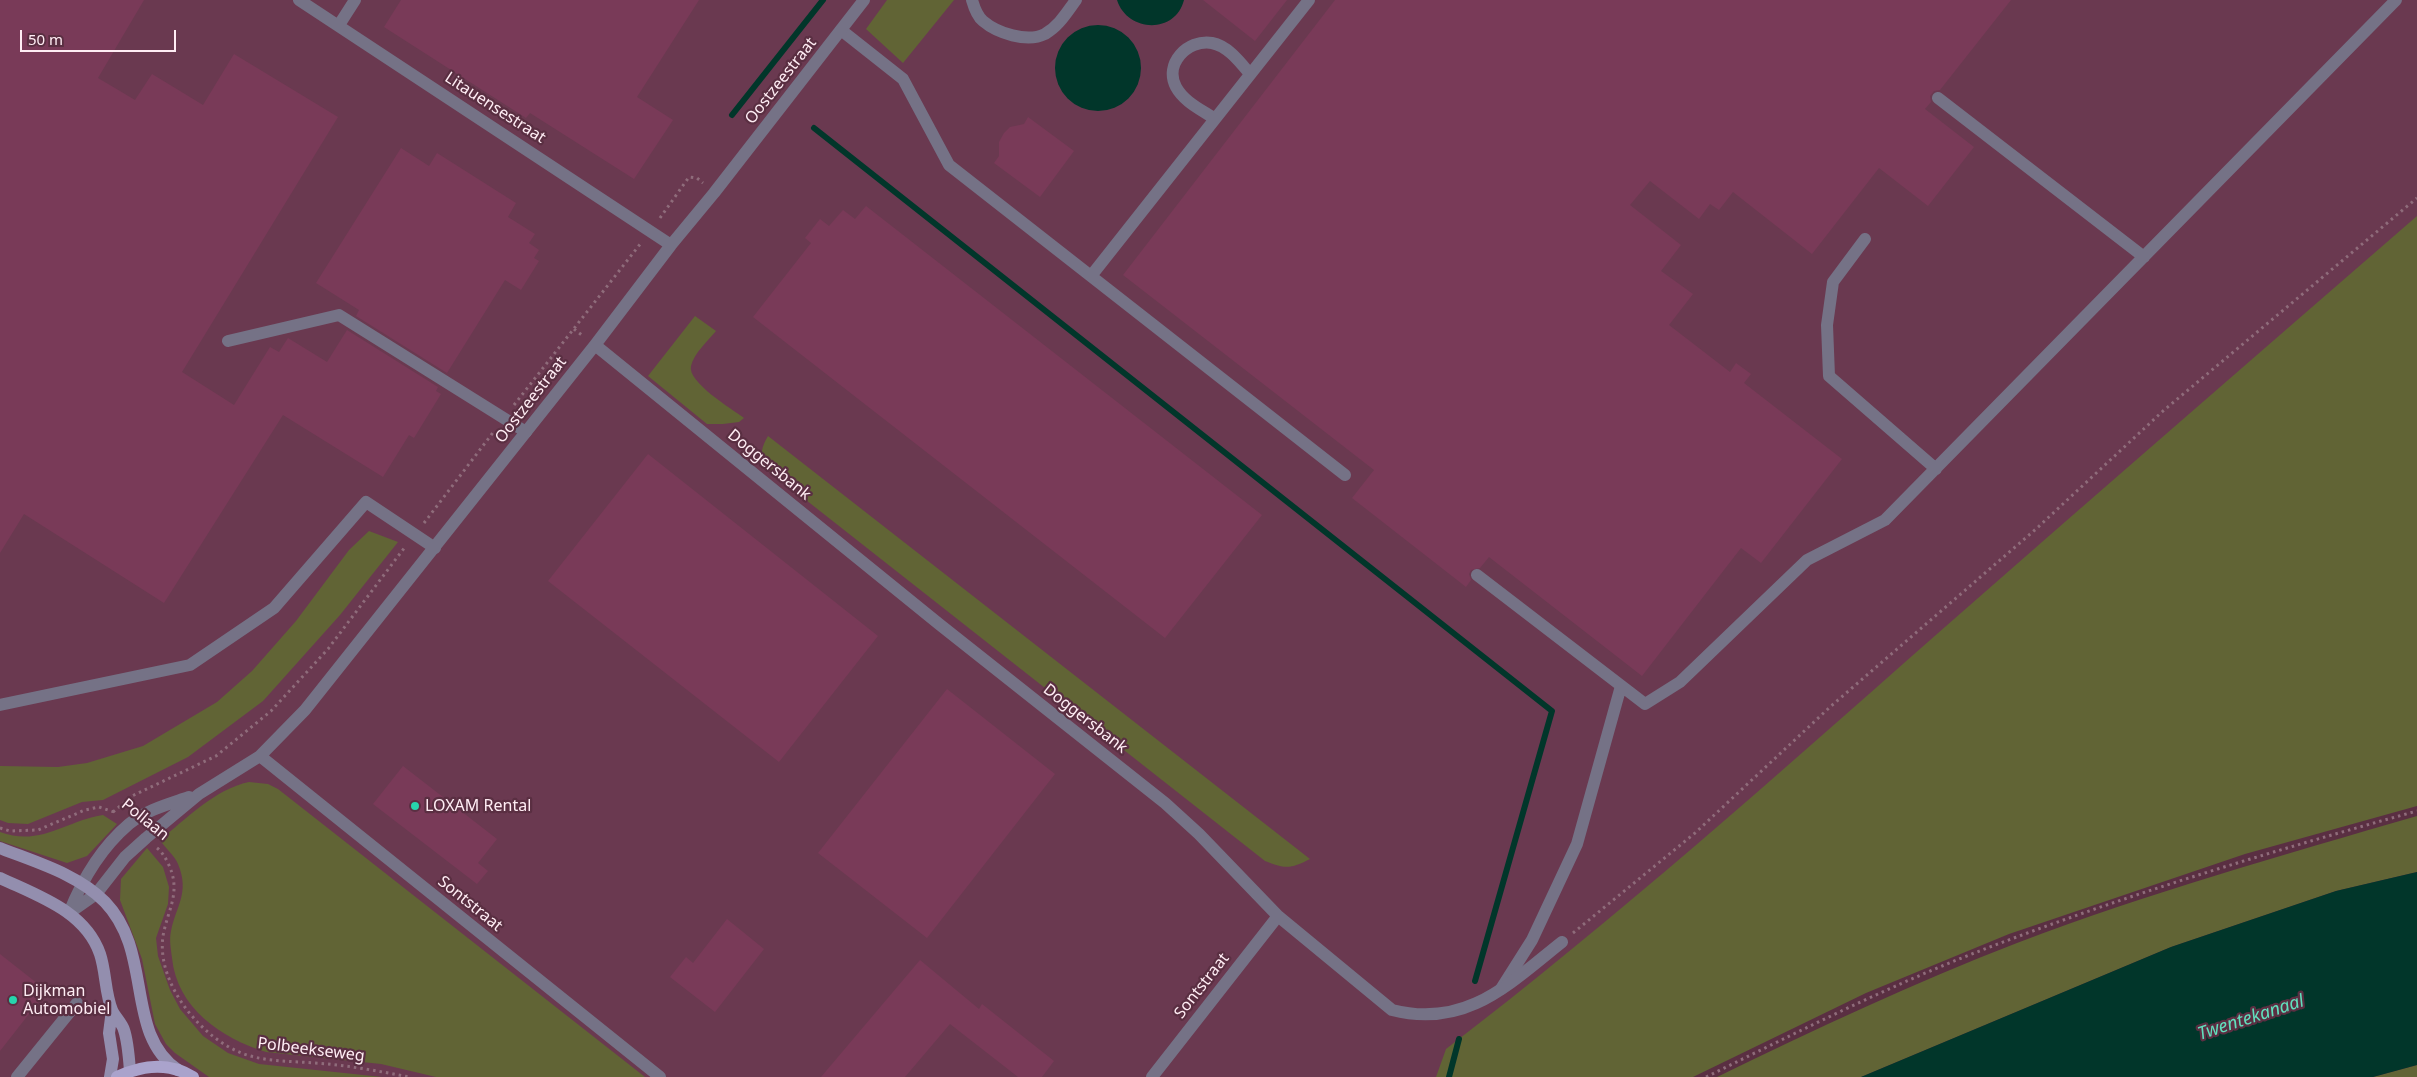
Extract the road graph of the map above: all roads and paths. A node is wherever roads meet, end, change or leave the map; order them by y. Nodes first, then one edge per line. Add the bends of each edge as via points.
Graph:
1 (300, 0) edge
2 (355, 0) edge
3 (864, 0) edge
4 (972, 0) edge
5 (1076, 0) edge
6 (1308, 0) edge
7 (2396, 0) edge
8 (339, 25) junction
9 (841, 30) junction
10 (1250, 74) junction
11 (1938, 98) dead end
12 (1215, 119) junction
13 (2417, 198) edge
14 (1865, 240) dead end
15 (671, 245) junction
16 (2144, 257) junction
17 (1091, 276) junction
18 (228, 340) dead end
19 (595, 345) junction
20 (526, 432) junction
21 (1936, 469) junction
22 (1345, 475) dead end
23 (435, 548) junction
24 (1477, 575) dead end
25 (1621, 686) junction
26 (0, 705) edge
27 (260, 756) junction
28 (199, 794) junction
29 (2417, 811) edge
30 (130, 824) junction
31 (0, 828) edge
32 (146, 838) junction
33 (0, 848) edge
34 (0, 878) edge
35 (80, 884) junction
36 (96, 894) junction
37 (69, 913) junction
38 (1278, 916) junction
39 (1562, 942) joint
40 (1498, 993) junction
41 (77, 1003) dead end
42 (112, 1010) junction
43 (213, 1037) joint
44 (178, 1070) junction
45 (130, 1074) edge
46 (17, 1077) edge
47 (110, 1077) edge
48 (117, 1077) edge
49 (193, 1077) edge
50 (409, 1077) edge
51 (660, 1077) edge
52 (1152, 1077) edge
53 (1706, 1077) edge

1 - 8 street, Litauensestraat
2 - 8 street
3 - 9 street, Oostzeestraat
4 - 5 street via 982,20 1000,30 1024,37 1040,36 1055,28
6 - 10 street
7 - 16 street
8 - 15 street, Litauensestraat
9 - 15 street, Oostzeestraat
9 - 17 street via 903,79 949,165
10 - 12 street
10 - 12 street via 1232,53 1212,43 1192,45 1183,50 1173,67 1176,87 1190,103
11 - 16 street
12 - 17 street
13 - 39 path via 2163,411 2049,517 1830,706 1694,833
14 - 21 street via 1833,282 1827,325 1829,376
15 - 19 street, Oostzeestraat
16 - 21 street
17 - 22 street
18 - 20 street via 339,315
19 - 20 street, Oostzeestraat
19 - 38 street, Doggersbank via 1165,803
20 - 23 street, Oostzeestraat
21 - 25 street via 1885,520 1807,560 1680,682 1645,704
23 - 26 street via 366,502 274,608 190,666
23 - 27 street, Oostzeestraat via 305,710
24 - 25 street
25 - 40 street via 1576,844 1532,940
27 - 28 street, Oostzeestraat
27 - 51 street, Sontstraat
28 - 30 street, Oostzeestraat via 153,810
28 - 32 street, Oostzeestraat
29 - 53 path via 2200,874 1998,944 1816,1023
30 - 31 path, Pollaan via 99,807 38,830
30 - 35 street, Oostzeestraat via 104,851
32 - 36 street, Oostzeestraat
32 - 43 path, Pollaan via 162,852 174,879 172,904 163,937 167,972 183,1004
33 - 35 street
34 - 37 street
35 - 36 street
35 - 37 street, Oostzeestraat
36 - 37 street, Oostzeestraat
36 - 44 street via 118,917 128,936 152,1042 160,1055
37 - 42 street via 84,926 95,943
38 - 40 street, Doggersbank via 1392,1010 1412,1015 1459,1012
38 - 52 street, Sontstraat
39 - 40 street, Doggersbank
41 - 46 street
42 - 45 street via 124,1029
42 - 47 street
43 - 50 path, Polbeekseweg via 244,1054 261,1058
44 - 45 main road via 157,1066
44 - 49 main road
45 - 48 main road

